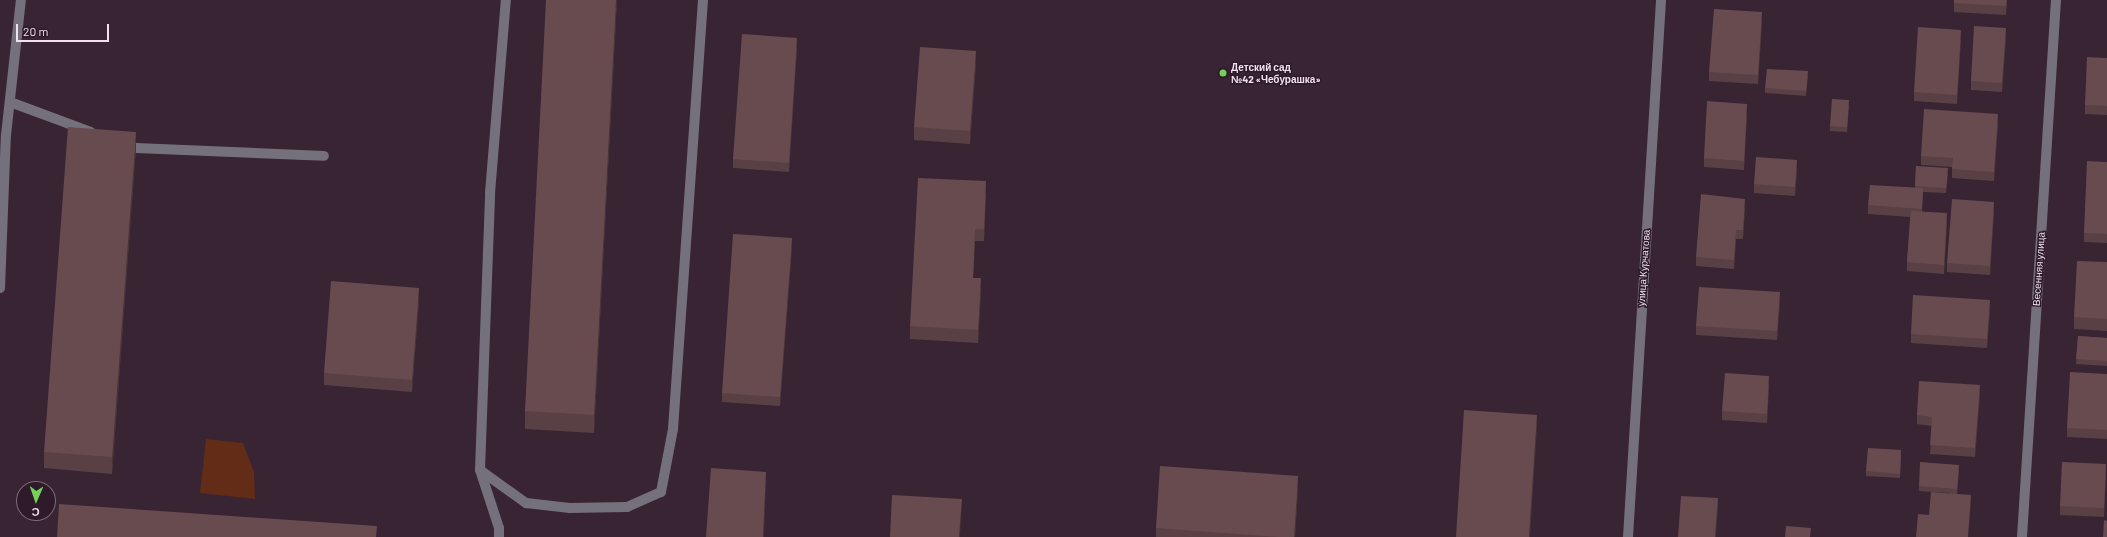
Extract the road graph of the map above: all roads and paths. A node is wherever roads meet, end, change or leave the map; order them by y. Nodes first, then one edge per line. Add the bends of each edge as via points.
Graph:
1 (21, 0) edge
2 (506, 0) edge
3 (703, 0) edge
4 (1661, 0) edge
5 (2056, 0) edge
6 (10, 102) junction
7 (99, 135) edge
8 (114, 140) edge
9 (324, 156) dead end
10 (0, 288) edge
11 (480, 470) junction
12 (499, 537) edge
13 (1628, 537) edge
14 (2022, 537) edge

1 - 6 street
2 - 11 street via 490,193
3 - 11 street via 673,429 661,492 627,507 570,508 526,503
4 - 13 street, улица Курчатова
5 - 14 street, Весенняя улица
6 - 7 street
6 - 10 street
8 - 9 street via 136,148
11 - 12 street via 499,528

